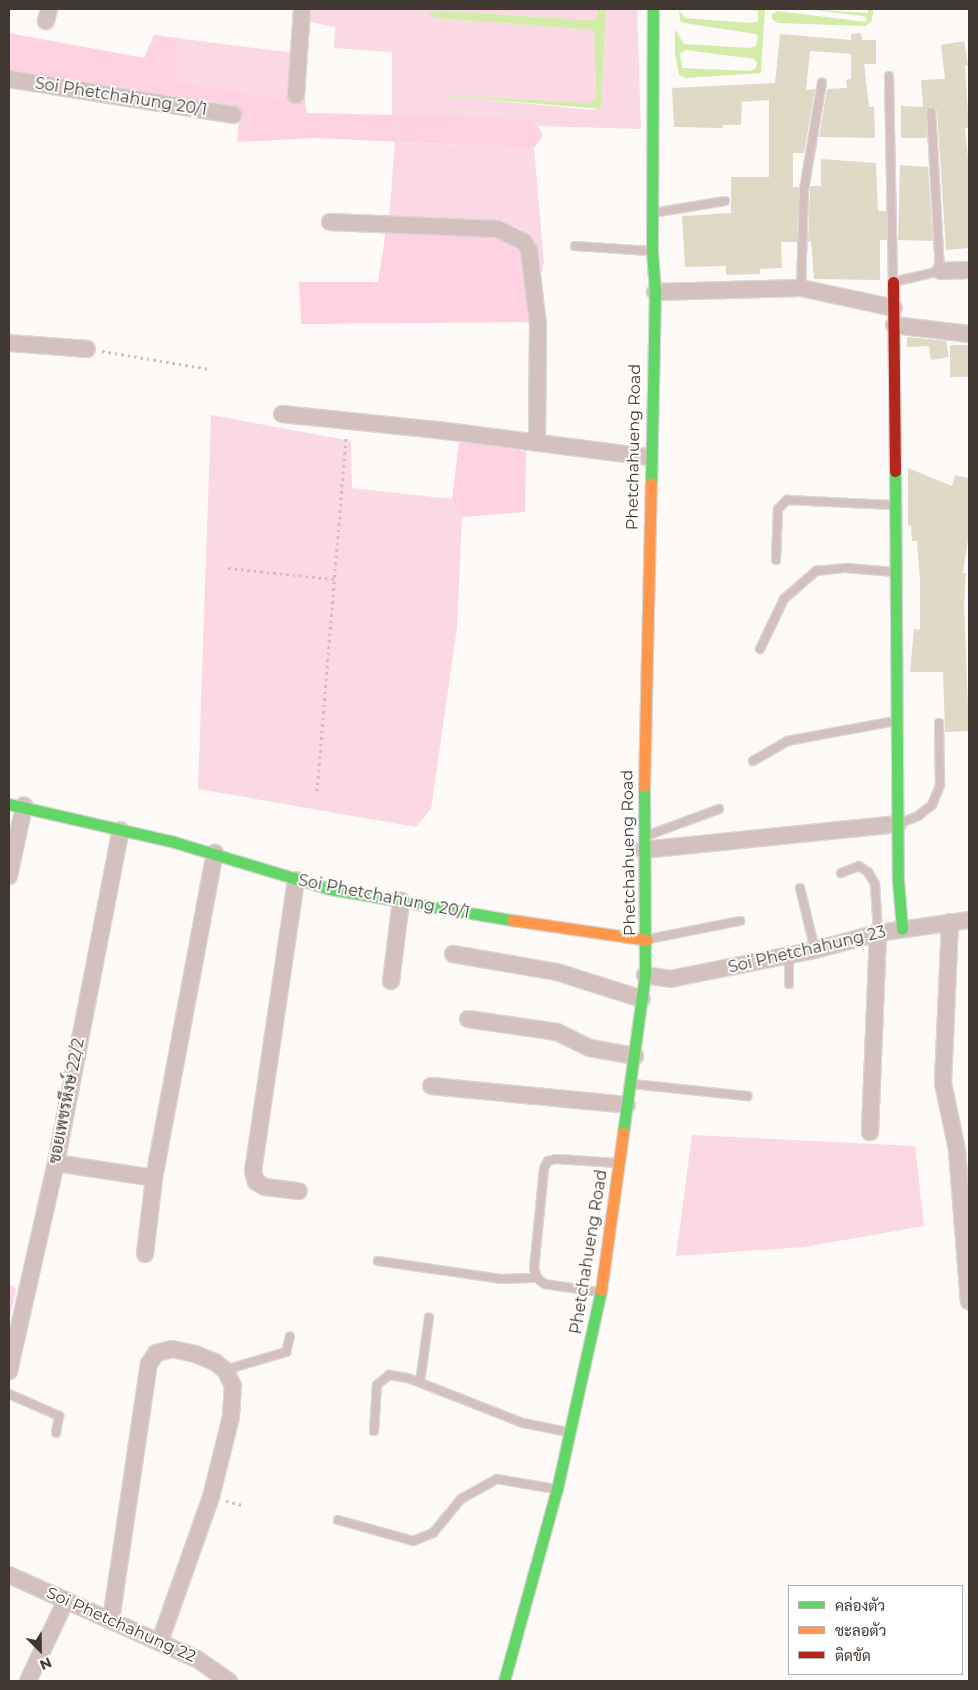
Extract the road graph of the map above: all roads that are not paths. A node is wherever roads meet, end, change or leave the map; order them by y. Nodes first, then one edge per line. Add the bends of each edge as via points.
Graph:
1 (302, 9) edge
2 (653, 9) edge
3 (889, 76) dead end
4 (9, 79) edge
5 (822, 83) dead end
6 (296, 95) dead end
7 (931, 112) dead end
8 (233, 115) dead end
9 (725, 201) dead end
10 (653, 214) junction
11 (330, 222) dead end
12 (575, 246) dead end
13 (652, 252) junction
14 (969, 270) edge
15 (940, 271) junction
16 (893, 282) junction
17 (801, 288) junction
18 (655, 292) junction
19 (894, 308) junction
20 (894, 325) junction
21 (969, 334) edge
22 (9, 343) edge
23 (87, 349) road end
24 (282, 414) dead end
25 (537, 442) junction
26 (649, 457) junction
27 (895, 505) junction
28 (776, 560) dead end
29 (896, 572) junction
30 (760, 649) dead end
31 (897, 721) junction
32 (939, 723) dead end
33 (753, 761) dead end
34 (16, 805) edge
35 (720, 809) dead end
36 (898, 824) junction
37 (120, 830) junction
38 (643, 844) junction
39 (215, 853) junction
40 (841, 873) dead end
41 (9, 876) edge
42 (296, 880) junction
43 (800, 888) dead end
44 (401, 901) junction
45 (969, 920) edge
46 (740, 921) dead end
47 (950, 922) junction
48 (902, 930) junction
49 (878, 933) junction
50 (647, 940) junction
51 (815, 950) junction
52 (453, 954) dead end
53 (789, 954) junction
54 (645, 975) junction
55 (391, 981) dead end
56 (788, 984) dead end
57 (642, 999) junction
58 (468, 1019) dead end
59 (635, 1056) junction
60 (630, 1084) junction
61 (430, 1086) dead end
62 (747, 1096) dead end
63 (627, 1105) junction
64 (870, 1132) dead end
65 (56, 1163) junction
66 (619, 1163) junction
67 (154, 1178) junction
68 (299, 1191) dead end
69 (966, 1209) edge
70 (145, 1254) dead end
71 (378, 1261) dead end
72 (537, 1278) junction
73 (602, 1292) junction
74 (969, 1302) edge
75 (429, 1318) dead end
76 (290, 1336) dead end
77 (10, 1360) edge
78 (225, 1370) junction
79 (420, 1382) junction
80 (9, 1394) edge
81 (374, 1431) dead end
82 (56, 1433) dead end
83 (570, 1433) junction
84 (557, 1489) junction
85 (338, 1520) dead end
86 (9, 1576) edge
87 (66, 1600) junction
88 (111, 1620) junction
89 (160, 1641) junction
90 (28, 1681) edge
91 (229, 1681) edge
92 (504, 1681) edge

1 - 6 street
2 - 10 main road, Phetchahueng Road
3 - 16 lane
4 - 8 street, Soi Phetchahung 20/1
5 - 17 lane via 804,190
7 - 15 lane
9 - 10 lane
10 - 13 main road, Phetchahueng Road
11 - 25 street via 497,229 523,242 529,250 538,324
12 - 13 lane
13 - 18 main road, Phetchahueng Road
14 - 15 street
15 - 16 lane
16 - 19 main road
17 - 18 street
17 - 19 street
18 - 26 main road, Phetchahueng Road
19 - 20 main road
20 - 21 street
20 - 27 main road
22 - 23 street
24 - 25 street
25 - 26 street
26 - 38 main road, Phetchahueng Road
27 - 28 lane via 787,500 778,509
27 - 29 main road
29 - 30 lane via 846,568 816,571 784,600
29 - 31 main road
31 - 33 lane via 787,741
31 - 36 main road
32 - 36 lane via 940,785 932,805 918,816
34 - 37 main road, Soi Phetchahung 20/1
34 - 41 street
35 - 38 lane
36 - 38 street
36 - 48 main road
37 - 39 main road, Soi Phetchahung 20/1
37 - 65 street, ซอยเพชรหึงษ์ 22/2
38 - 50 main road, Phetchahueng Road
39 - 42 main road, Soi Phetchahung 20/1
39 - 67 street
40 - 49 lane via 859,866 868,872 875,884
42 - 44 main road, Soi Phetchahung 20/1
42 - 68 street via 253,1171 256,1182 265,1187
43 - 51 lane
44 - 50 main road, Soi Phetchahung 20/1
44 - 55 street
45 - 47 street, Soi Phetchahung 23
46 - 50 lane
47 - 48 street, Soi Phetchahung 23
47 - 69 street via 944,1084
48 - 49 street, Soi Phetchahung 23
49 - 51 street, Soi Phetchahung 23
49 - 64 street
50 - 54 main road, Phetchahueng Road
51 - 53 street, Soi Phetchahung 23
52 - 57 street via 557,972
53 - 54 street, Soi Phetchahung 23 via 670,979
53 - 56 lane
54 - 57 main road, Phetchahueng Road
57 - 59 main road, Phetchahueng Road
58 - 59 street via 557,1032 590,1048
59 - 60 main road, Phetchahueng Road
60 - 62 lane
60 - 63 main road, Phetchahueng Road
61 - 63 street
63 - 66 main road, Phetchahueng Road
65 - 67 street
65 - 77 street, ซอยเพชรหึงษ์ 22/2
66 - 72 lane via 548,1161 544,1168 534,1269
66 - 73 main road, Phetchahueng Road
67 - 70 street
69 - 74 street
71 - 72 lane via 501,1279
72 - 73 lane via 545,1284
73 - 83 main road, Phetchahueng Road
75 - 79 lane
76 - 78 lane via 286,1352
78 - 88 street via 215,1362 172,1350 156,1353 149,1364
78 - 89 street via 233,1386 228,1426 211,1497
79 - 81 lane via 389,1375 377,1385
79 - 83 lane via 523,1423
80 - 82 lane via 59,1416
83 - 84 main road, Phetchahueng Road
84 - 85 lane via 497,1478 461,1499 433,1532 413,1541
84 - 92 main road, Phetchahueng Road
86 - 87 street, Soi Phetchahung 22
87 - 88 street, Soi Phetchahung 22
87 - 90 street
88 - 89 street, Soi Phetchahung 22
89 - 91 street, Soi Phetchahung 22 via 197,1658

